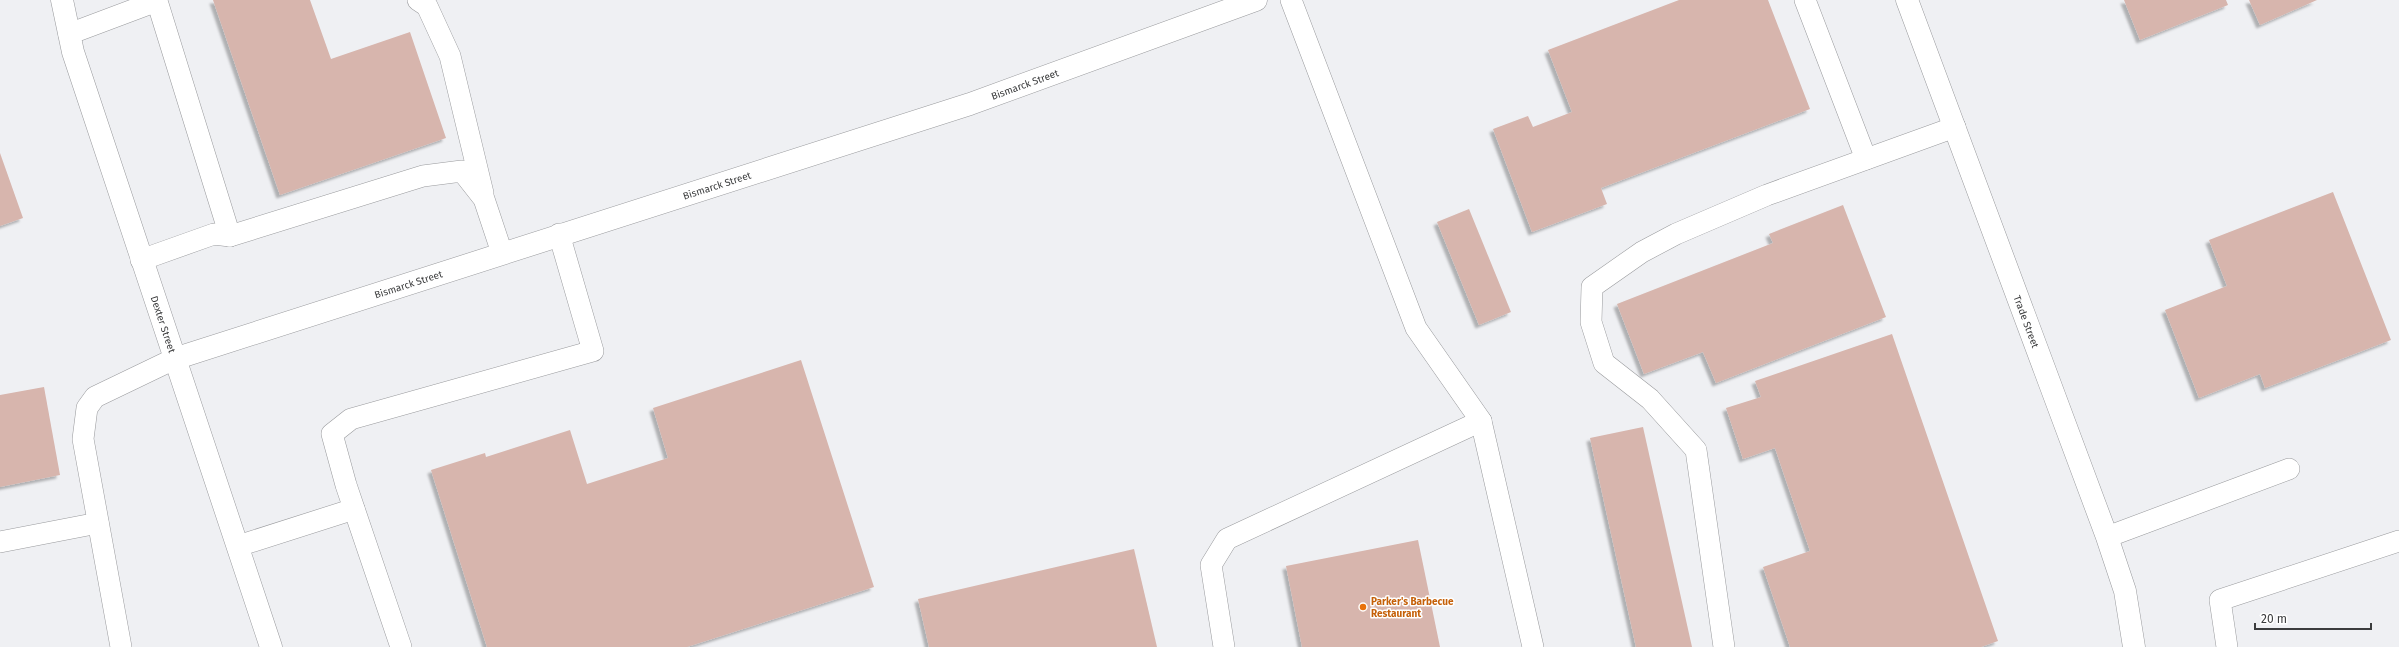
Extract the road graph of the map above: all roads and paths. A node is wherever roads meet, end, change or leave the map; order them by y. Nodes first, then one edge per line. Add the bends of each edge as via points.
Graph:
1 (62, 0) edge
2 (418, 0) edge
3 (1256, 0) edge
4 (1291, 0) edge
5 (1805, 0) edge
6 (1908, 0) edge
7 (69, 34) junction
8 (1955, 127) junction
9 (1866, 159) junction
10 (484, 199) junction
11 (559, 234) junction
12 (230, 236) junction
13 (502, 253) junction
14 (142, 260) junction
15 (174, 359) junction
16 (1481, 422) junction
17 (2289, 469) dead end
18 (354, 509) junction
19 (98, 523) junction
20 (2107, 537) junction
21 (2399, 541) edge
22 (0, 542) edge
23 (238, 546) junction
24 (121, 647) edge
25 (271, 647) edge
26 (401, 647) edge
27 (1224, 647) edge
28 (1533, 647) edge
29 (1724, 647) edge
30 (2134, 647) edge
31 (2227, 647) edge

1 - 7 street, Dexter Street
2 - 10 lane via 427,6 450,56
3 - 11 street, Bismarck Street via 970,104
4 - 16 lane via 1416,328
5 - 9 lane
6 - 8 street, Trade Street
7 - 12 lane via 157,1
7 - 14 street, Dexter Street
8 - 9 lane
8 - 20 street, Trade Street
9 - 29 lane via 1767,195 1676,234 1642,252 1592,287 1592,322 1604,363 1650,399 1696,450
10 - 12 lane via 462,171 423,176
10 - 13 lane
11 - 13 street, Bismarck Street
11 - 18 lane via 594,351 351,419 332,434
12 - 14 lane via 214,234
13 - 15 street, Bismarck Street
14 - 15 street, Dexter Street
15 - 19 lane via 95,397 87,408 83,439
15 - 23 street, Dexter Street
16 - 27 lane via 1227,539 1211,564
16 - 28 lane
17 - 20 lane
18 - 23 lane
18 - 26 lane
19 - 22 lane
19 - 24 lane
20 - 30 street, Trade Street via 2125,591
21 - 31 lane via 2220,600
23 - 25 street, Dexter Street

